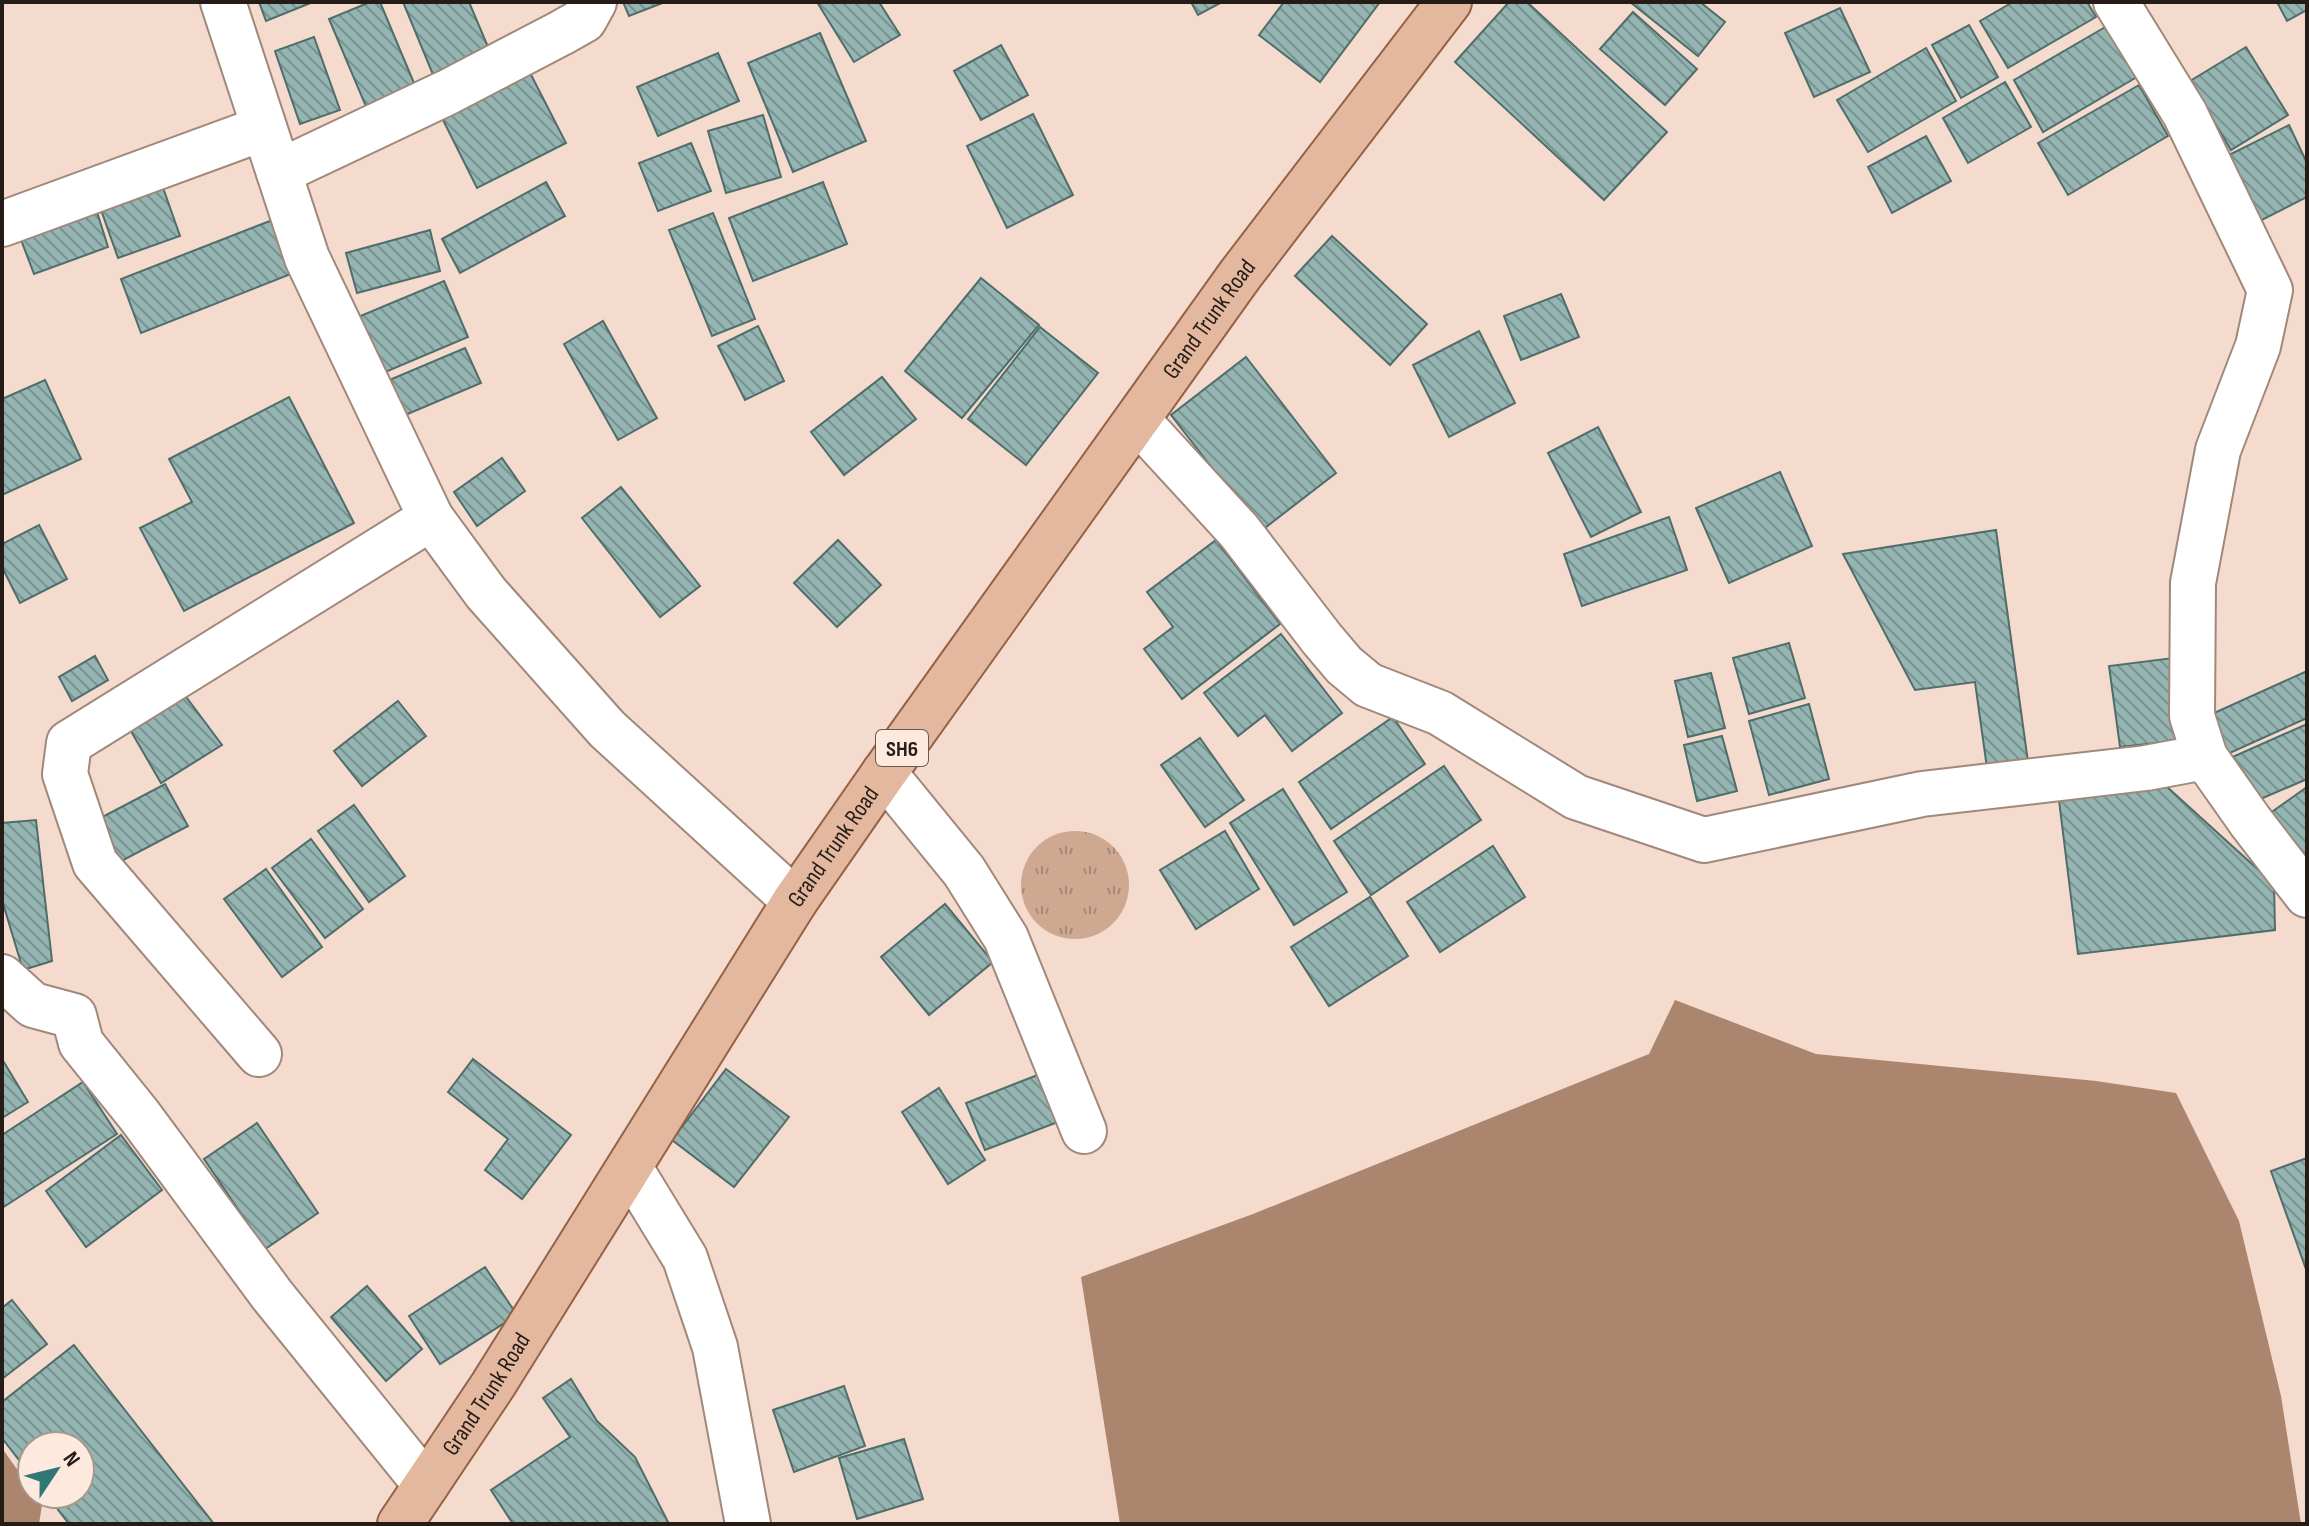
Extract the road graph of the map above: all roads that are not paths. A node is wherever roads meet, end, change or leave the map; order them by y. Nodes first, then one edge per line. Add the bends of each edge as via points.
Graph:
1 (223, 2) edge
2 (594, 2) edge
3 (2116, 2) edge
4 (1431, 10) edge
5 (264, 128) junction
6 (279, 172) junction
7 (2, 224) edge
8 (2289, 293) edge
9 (1138, 421) junction
10 (431, 518) junction
11 (2205, 757) junction
12 (884, 773) junction
13 (2307, 895) edge
14 (795, 901) junction
15 (2, 977) edge
16 (259, 1054) dead end
17 (1084, 1131) dead end
18 (630, 1168) junction
19 (426, 1485) junction
20 (400, 1524) edge
21 (748, 1524) edge

1 - 5 street
2 - 6 street via 584,20 561,33
3 - 8 street
4 - 9 main road, Grand Trunk Road / SH6
5 - 6 street
5 - 7 street
6 - 10 street via 307,258
8 - 11 street via 2258,346 2218,450 2193,583 2192,716
9 - 11 street via 1239,531 1344,665 1368,685 1440,713 1576,797 1704,840 1922,794
9 - 12 main road, Grand Trunk Road / SH6
10 - 14 street via 486,593 607,729
10 - 16 street via 69,743 65,774 95,863
11 - 13 street
12 - 14 main road, Grand Trunk Road / SH6
12 - 17 street via 964,871 1006,938
14 - 18 main road, Grand Trunk Road / SH6
15 - 19 street via 33,1005 74,1016 81,1043 272,1295
18 - 19 main road, Grand Trunk Road / SH6
18 - 21 street via 685,1258 715,1347
19 - 20 main road, Grand Trunk Road / SH6

